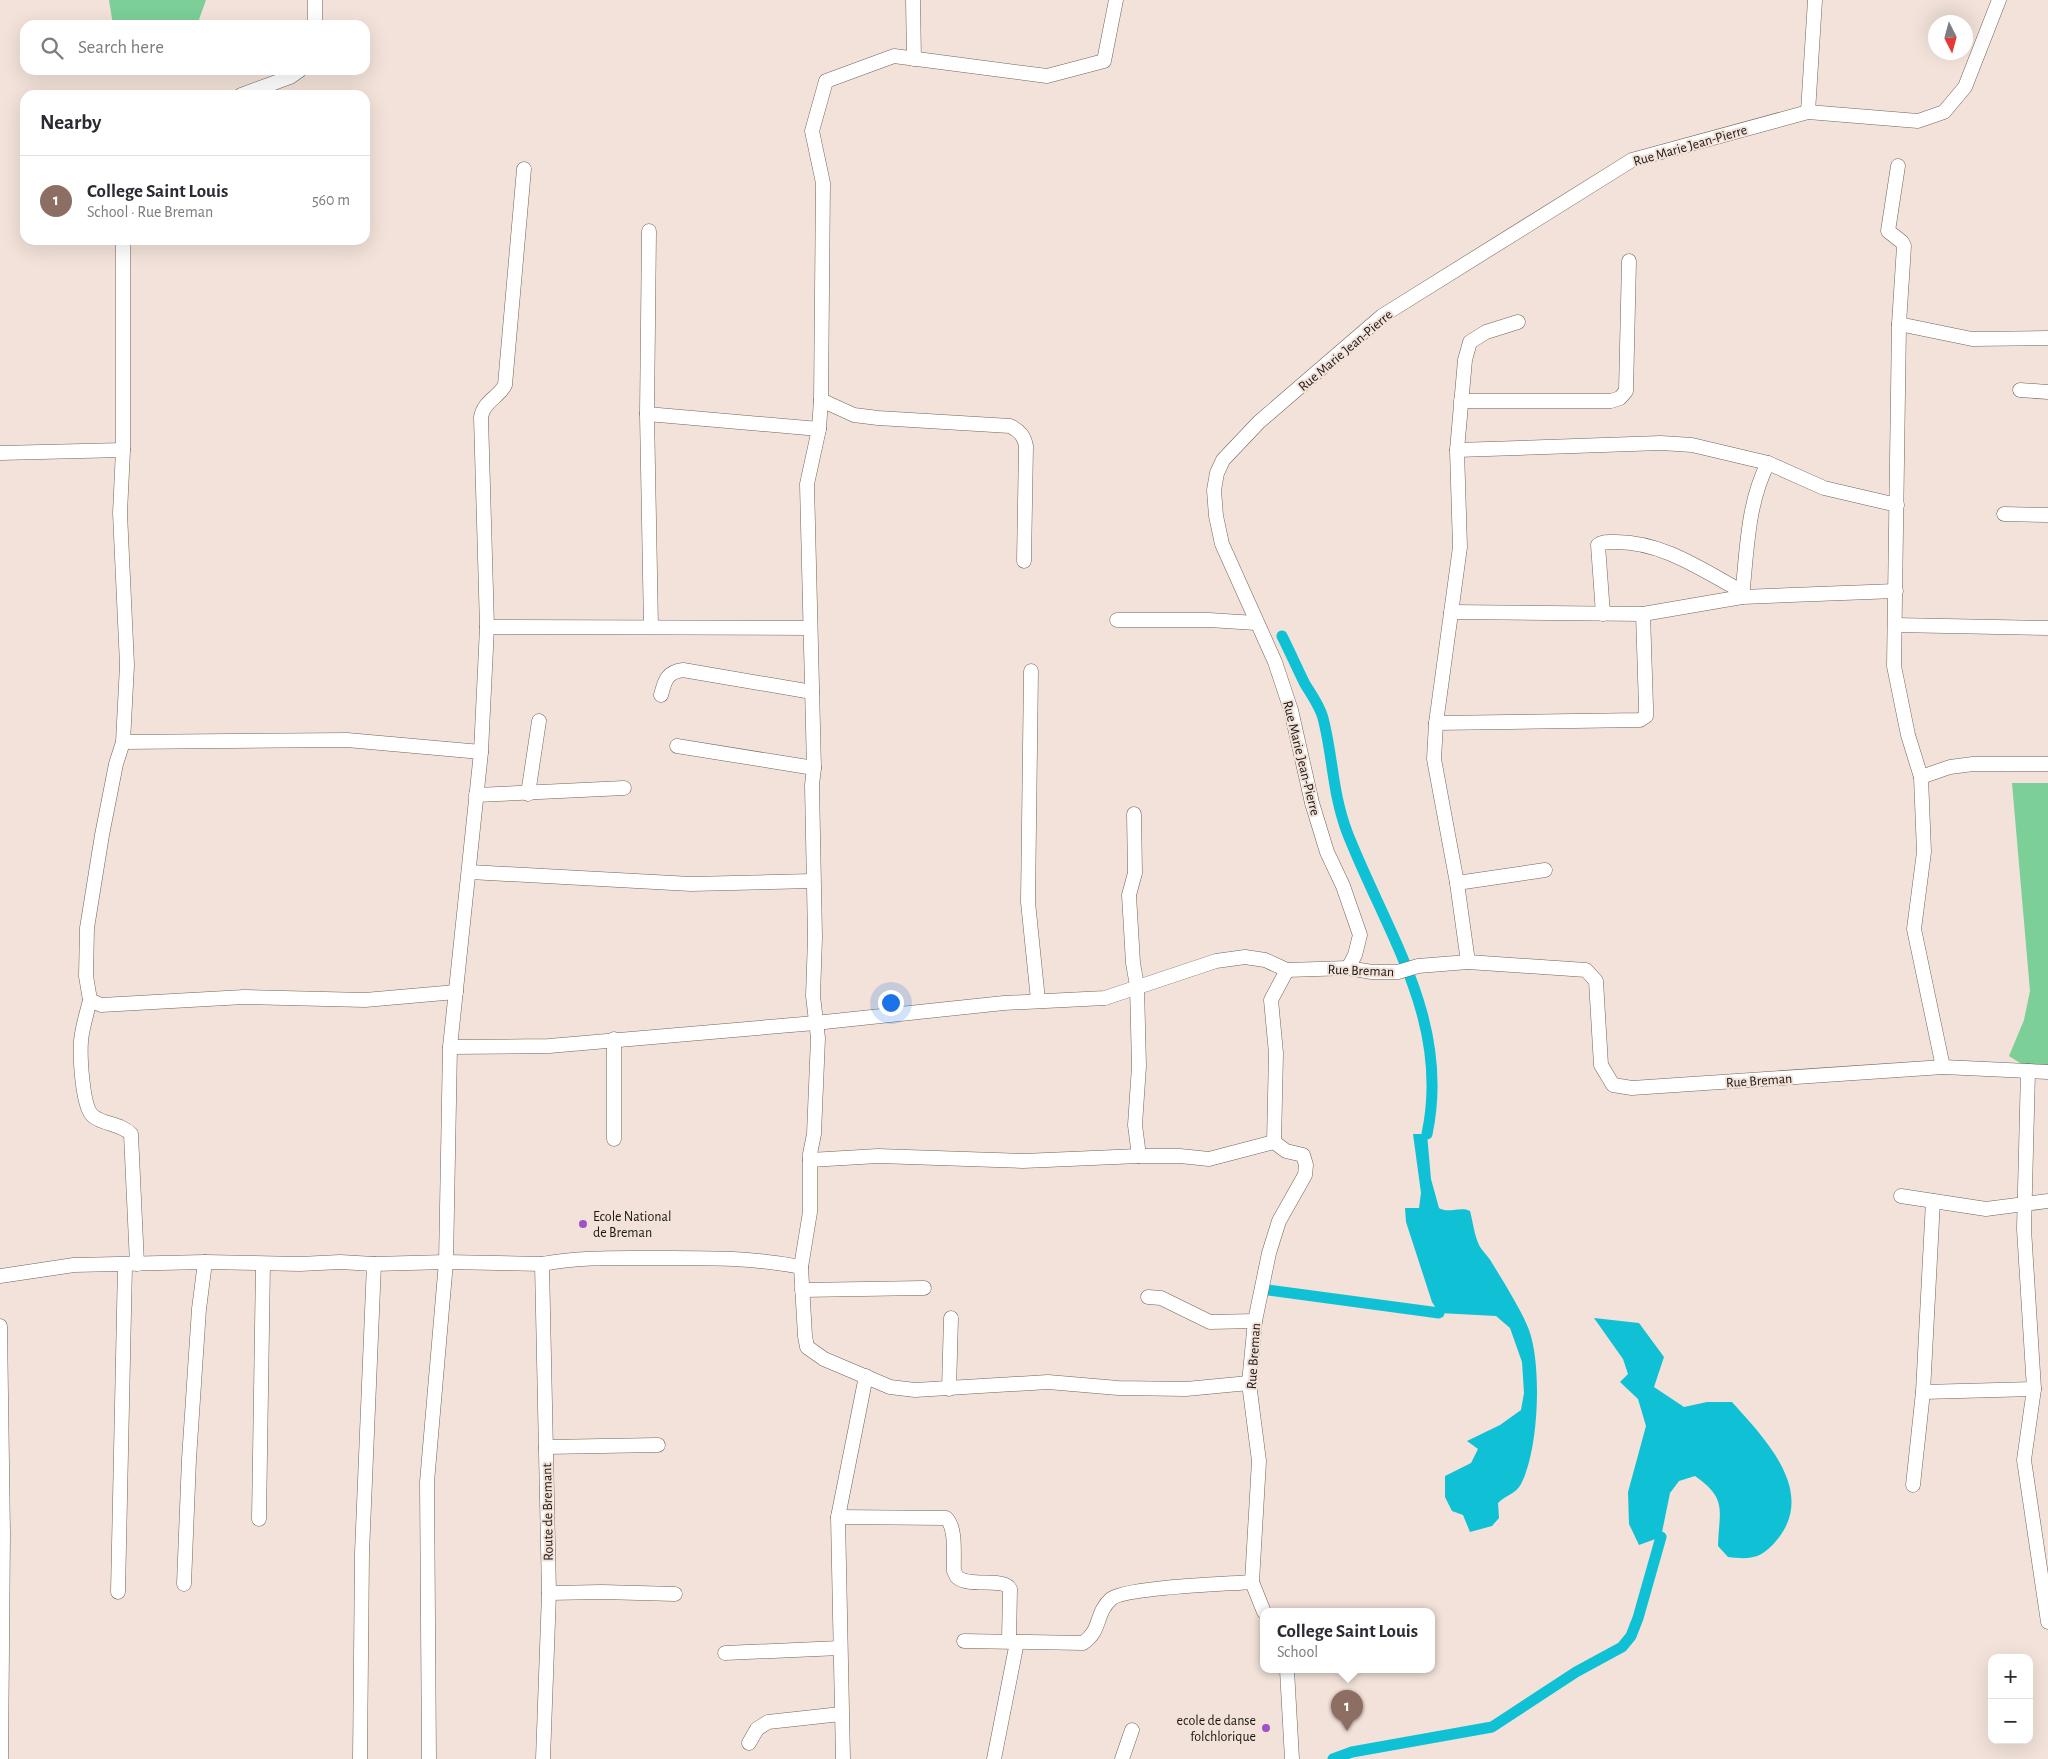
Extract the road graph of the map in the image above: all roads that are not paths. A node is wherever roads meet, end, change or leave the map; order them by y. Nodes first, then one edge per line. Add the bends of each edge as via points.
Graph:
1 (315, 0) edge
2 (914, 0) edge
3 (1116, 0) edge
4 (1815, 0) edge
5 (1999, 0) edge
6 (315, 20) edge
7 (914, 59) junction
8 (293, 75) edge
9 (255, 90) edge
10 (1808, 112) junction
11 (1898, 166) dead end
12 (524, 169) dead end
13 (649, 231) dead end
14 (123, 245) edge
15 (1630, 261) dead end
16 (1518, 322) dead end
17 (1899, 324) junction
18 (2048, 338) edge
19 (2020, 390) dead end
20 (2048, 392) edge
21 (821, 400) junction
22 (1460, 401) junction
23 (647, 414) junction
24 (819, 429) junction
25 (123, 450) junction
26 (1457, 450) junction
27 (0, 453) edge
28 (1768, 464) junction
29 (1897, 506) junction
30 (2004, 514) dead end
31 (2048, 515) edge
32 (1024, 561) dead end
33 (1896, 591) junction
34 (1742, 595) junction
35 (1451, 612) junction
36 (1603, 614) junction
37 (1643, 614) junction
38 (1117, 620) dead end
39 (1256, 623) junction
40 (1895, 625) junction
41 (487, 627) junction
42 (650, 627) junction
43 (810, 628) junction
44 (2048, 628) edge
45 (1032, 671) dead end
46 (812, 692) junction
47 (661, 695) dead end
48 (539, 721) dead end
49 (1436, 723) junction
50 (123, 742) junction
51 (677, 746) dead end
52 (482, 752) junction
53 (2048, 764) edge
54 (814, 768) junction
55 (1921, 777) junction
56 (624, 788) dead end
57 (528, 794) junction
58 (476, 795) junction
59 (1134, 814) dead end
60 (1545, 870) dead end
61 (470, 872) junction
62 (812, 881) junction
63 (1457, 883) junction
64 (1468, 962) junction
65 (1348, 968) junction
66 (1287, 970) junction
67 (1137, 986) junction
68 (456, 992) junction
69 (90, 1000) junction
70 (1038, 1000) junction
71 (815, 1023) junction
72 (614, 1039) junction
73 (450, 1047) junction
74 (1943, 1067) junction
75 (2028, 1072) junction
76 (2048, 1072) edge
77 (614, 1139) dead end
78 (1274, 1142) junction
79 (1139, 1156) junction
80 (810, 1160) junction
81 (1901, 1196) dead end
82 (1934, 1201) junction
83 (2048, 1201) edge
84 (2025, 1204) junction
85 (205, 1262) junction
86 (446, 1262) junction
87 (131, 1264) junction
88 (263, 1264) junction
89 (374, 1264) junction
90 (542, 1264) junction
91 (801, 1267) junction
92 (0, 1276) edge
93 (924, 1288) dead end
94 (802, 1290) junction
95 (1148, 1297) dead end
96 (951, 1318) dead end
97 (1255, 1321) junction
98 (0, 1326) edge
99 (866, 1376) junction
100 (1249, 1383) junction
101 (949, 1389) junction
102 (2034, 1389) junction
103 (1923, 1392) junction
104 (658, 1445) dead end
105 (546, 1446) junction
106 (1913, 1485) dead end
107 (838, 1517) junction
108 (259, 1519) dead end
109 (1252, 1582) junction
110 (184, 1584) dead end
111 (118, 1592) dead end
112 (549, 1593) junction
113 (675, 1594) dead end
114 (1262, 1608) edge
115 (2048, 1622) edge
116 (964, 1641) dead end
117 (1013, 1641) junction
118 (840, 1648) junction
119 (725, 1653) dead end
120 (1287, 1673) edge
121 (841, 1714) junction
122 (1132, 1730) dead end
123 (749, 1742) dead end
124 (1292, 1758) edge
125 (1, 1759) edge
126 (360, 1759) edge
127 (429, 1759) edge
128 (543, 1759) edge
129 (843, 1759) edge
130 (994, 1759) edge
131 (1122, 1759) edge

1 - 6 street
2 - 7 street
3 - 7 street via 1104,61 1047,76
4 - 10 street
5 - 10 street, Rue Marie Jean-Pierre via 1965,87 1944,112 1918,121
7 - 21 street via 894,56 826,81 814,123 812,131 823,183
8 - 9 street
10 - 39 street, Rue Marie Jean-Pierre via 1632,160 1382,316 1259,422 1223,460 1214,490 1222,544
11 - 17 street via 1888,231 1904,246
12 - 41 street via 505,385 500,394 486,403 481,417
13 - 23 street
14 - 25 street
15 - 22 street via 1626,391 1620,398 1611,401
16 - 22 street via 1486,332 1470,342
17 - 18 street via 1972,339
17 - 29 street
19 - 20 street
21 - 24 street
21 - 32 street via 854,415 1010,426 1019,430 1026,446
22 - 26 street
23 - 24 street
23 - 42 street
24 - 43 street via 807,484
25 - 27 street
25 - 50 street via 120,513 127,665
26 - 28 street via 1661,443 1692,445
26 - 35 street via 1460,547
28 - 29 street via 1824,488
28 - 34 street via 1759,481 1751,517
29 - 33 street
30 - 31 street
33 - 34 street
33 - 40 street
34 - 36 street via 1664,549 1631,542 1602,542 1598,545
34 - 37 street
35 - 36 street
35 - 49 street
36 - 37 street
37 - 49 street via 1646,716 1640,720
38 - 39 street
39 - 65 street, Rue Marie Jean-Pierre via 1291,710 1327,852 1360,935
40 - 44 street
40 - 55 street via 1894,666 1908,735
41 - 42 street
41 - 52 street
42 - 43 street
43 - 46 street
45 - 70 street via 1028,902
46 - 47 street via 683,670 668,676
46 - 54 street
48 - 57 street
49 - 63 street via 1434,759
50 - 52 street via 346,740
50 - 69 street via 102,835 87,928 86,976
51 - 54 street
52 - 58 street
53 - 55 street via 1950,766
54 - 62 street
55 - 74 street via 1924,852 1914,929
56 - 57 street
57 - 58 street
58 - 61 street
59 - 67 street via 1136,873 1129,894
60 - 63 street
61 - 62 street via 691,884
61 - 68 street
62 - 71 street
63 - 64 street
64 - 65 street, Rue Breman via 1418,966 1398,972
64 - 74 street, Rue Breman via 1586,970 1596,981 1601,1066 1613,1084 1632,1088
65 - 66 street, Rue Breman
66 - 67 street via 1265,960 1244,957 1216,961
66 - 78 street via 1271,1000 1276,1053
67 - 70 street via 1105,998
67 - 79 street via 1139,1066 1135,1126
68 - 69 street via 365,1000 244,997 100,1004
68 - 73 street
69 - 87 street via 81,1041 82,1084 93,1116 125,1128 131,1134
70 - 71 street
71 - 72 street
71 - 80 street via 817,1067
72 - 73 street via 523,1047
72 - 77 street
73 - 86 street
74 - 75 street, Rue Breman
75 - 76 street, Rue Breman
75 - 84 street
78 - 79 street via 1209,1159
78 - 97 street, Rue Breman via 1286,1151 1303,1155 1305,1175 1279,1221
79 - 80 street via 1023,1161 878,1156
80 - 91 street via 810,1212
81 - 82 street
82 - 84 street via 1986,1209
82 - 103 street
83 - 84 street
84 - 102 street
85 - 87 street
85 - 88 street
85 - 110 street via 189,1459
86 - 89 street
86 - 90 street
86 - 127 street via 427,1482
87 - 92 street via 74,1265
87 - 111 street
88 - 89 street
88 - 108 street
89 - 126 street via 362,1553
90 - 91 street via 572,1259 730,1258
90 - 105 street, Route de Bremant
91 - 94 street
93 - 94 street
94 - 99 street via 807,1347 824,1359
95 - 97 street via 1161,1298 1210,1322
96 - 101 street
97 - 100 street, Rue Breman
98 - 125 street via 3,1534
99 - 101 street via 890,1387
99 - 107 street
100 - 101 street via 1166,1389 1048,1382
100 - 109 street, Rue Breman via 1259,1461
102 - 103 street
102 - 115 street via 2024,1460
103 - 106 street
104 - 105 street
105 - 112 street, Route de Bremant
107 - 117 street via 946,1518 952,1530 957,1577 968,1582 1005,1584 1010,1589
107 - 118 street
109 - 114 street, Rue Breman
109 - 117 street via 1133,1592 1112,1598 1102,1610 1093,1636 1083,1642
112 - 113 street
112 - 128 street, Route de Bremant
116 - 117 street
117 - 130 street
118 - 119 street
118 - 121 street
120 - 124 street
121 - 123 street via 768,1722 757,1729
121 - 129 street
122 - 131 street

